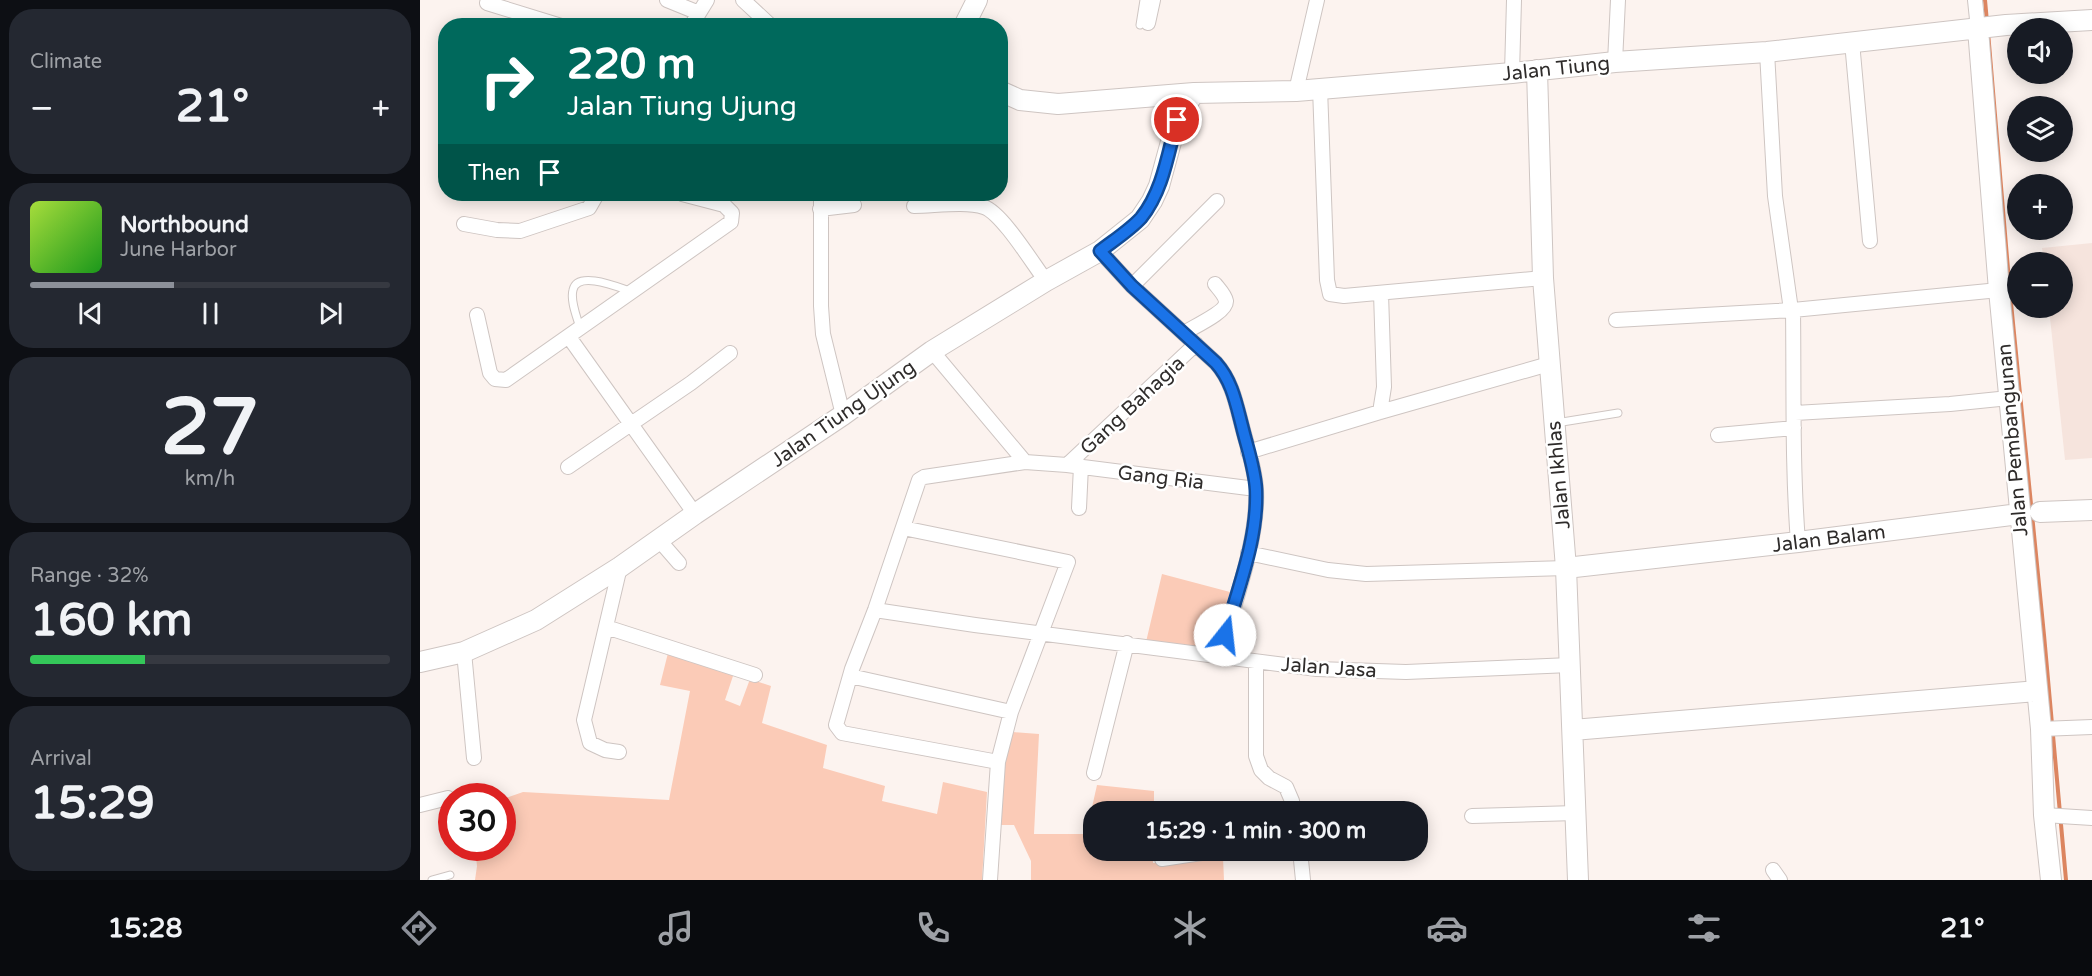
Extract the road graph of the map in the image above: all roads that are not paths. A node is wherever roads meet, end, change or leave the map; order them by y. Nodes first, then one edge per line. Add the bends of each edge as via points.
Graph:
1 (667, 0) edge
2 (707, 0) edge
3 (743, 0) edge
4 (977, 0) edge
5 (1144, 0) edge
6 (1153, 0) edge
7 (1317, 0) edge
8 (1514, 0) edge
9 (1618, 0) edge
10 (1975, 0) edge
11 (487, 3) dead end
12 (535, 18) edge
13 (694, 18) edge
14 (696, 18) edge
15 (762, 18) edge
16 (968, 18) edge
17 (1145, 20) joint
18 (2092, 20) edge
19 (1980, 28) junction
20 (1852, 42) junction
21 (1767, 52) junction
22 (1615, 62) junction
23 (1537, 70) junction
24 (1512, 73) junction
25 (1320, 88) junction
26 (1296, 91) junction
27 (1194, 93) junction
28 (1008, 95) edge
29 (593, 201) edge
30 (706, 201) edge
31 (821, 201) edge
32 (1217, 201) dead end
33 (854, 206) dead end
34 (914, 206) dead end
35 (820, 209) junction
36 (464, 224) dead end
37 (1870, 241) dead end
38 (1100, 251) junction
39 (1543, 278) junction
40 (1046, 281) junction
41 (1215, 284) dead end
42 (1132, 286) junction
43 (1999, 290) junction
44 (631, 291) junction
45 (1381, 293) junction
46 (1792, 310) junction
47 (477, 315) dead end
48 (1616, 320) dead end
49 (575, 332) junction
50 (1184, 333) junction
51 (1196, 344) junction
52 (932, 351) junction
53 (730, 353) dead end
54 (1549, 364) junction
55 (2009, 398) junction
56 (1380, 412) junction
57 (1618, 413) dead end
58 (1795, 413) junction
59 (843, 415) junction
60 (631, 423) junction
61 (1554, 423) junction
62 (1794, 428) junction
63 (1718, 435) dead end
64 (1248, 452) junction
65 (1025, 462) junction
66 (1074, 466) junction
67 (568, 467) dead end
68 (1256, 489) junction
69 (1079, 508) dead end
70 (2092, 510) edge
71 (2027, 513) junction
72 (695, 514) junction
73 (903, 528) junction
74 (659, 540) junction
75 (1798, 542) junction
76 (1248, 553) junction
77 (679, 563) dead end
78 (620, 567) junction
79 (1566, 568) junction
80 (875, 610) junction
81 (606, 627) junction
82 (1041, 632) junction
83 (1127, 643) junction
84 (464, 652) junction
85 (1220, 655) junction
86 (420, 662) edge
87 (1256, 662) junction
88 (1570, 665) junction
89 (755, 675) dead end
90 (850, 676) junction
91 (2036, 691) junction
92 (1011, 712) junction
93 (2092, 727) edge
94 (2041, 729) junction
95 (1573, 730) junction
96 (619, 752) dead end
97 (474, 758) dead end
98 (998, 762) junction
99 (1094, 773) dead end
100 (438, 801) edge
101 (1292, 801) edge
102 (420, 806) edge
103 (1576, 813) junction
104 (2046, 815) junction
105 (1472, 816) dead end
106 (2092, 818) edge
107 (1301, 861) edge
108 (450, 875) dead end
109 (432, 880) edge
110 (990, 880) edge
111 (1303, 880) edge
112 (1578, 880) edge
113 (2051, 880) edge

1 - 13 street
2 - 14 street
3 - 15 street
4 - 16 street
5 - 17 lane
6 - 17 street
7 - 26 street
8 - 24 street
9 - 22 street
10 - 19 street, Jalan Pembangunan
11 - 12 street
18 - 19 street, Jalan Tiung
19 - 20 street, Jalan Tiung
19 - 43 street, Jalan Pembangunan
20 - 21 street, Jalan Tiung
20 - 37 street
21 - 22 street, Jalan Tiung
21 - 46 street via 1775,196
22 - 23 street, Jalan Tiung
23 - 24 street, Jalan Tiung
23 - 39 street, Jalan Ikhlas
24 - 25 street, Jalan Tiung
25 - 26 street, Jalan Tiung
25 - 45 street via 1328,291 1333,296
26 - 27 street, Jalan Tiung
27 - 28 street, Jalan Tiung via 1058,104 1020,100
27 - 38 street, Jalan Tiung Ujung via 1177,120 1152,201 1140,219
29 - 36 street via 589,208 520,231
30 - 44 street via 724,206 732,213 731,222
31 - 35 street
32 - 42 street
33 - 35 street
34 - 40 street via 984,207 998,216
35 - 59 street via 823,334
38 - 40 street, Jalan Tiung Ujung
38 - 42 street
39 - 45 street
39 - 54 street, Jalan Ikhlas
40 - 52 street, Jalan Tiung Ujung
41 - 50 street via 1226,298 1226,305
42 - 50 street
43 - 46 street
43 - 55 street, Jalan Pembangunan
44 - 49 street
44 - 49 lane via 599,282 578,282 572,296
45 - 56 street via 1384,387
46 - 48 street
46 - 58 street
47 - 49 street via 490,373 495,379 506,380
49 - 60 street
50 - 51 street
51 - 64 street via 1225,373
51 - 66 street, Gang Bahagia
52 - 59 street, Jalan Tiung Ujung
52 - 65 street
53 - 60 street
54 - 56 street
54 - 61 street, Jalan Ikhlas
55 - 58 street
55 - 71 street, Jalan Pembangunan
56 - 64 street
57 - 61 lane
58 - 62 street
59 - 72 street, Jalan Tiung Ujung
60 - 67 street
60 - 72 street
61 - 79 street, Jalan Ikhlas
62 - 63 street
62 - 75 street via 1793,486
64 - 68 street
65 - 66 street, Gang Ria
65 - 73 street, Gang Ria via 924,477 916,486
66 - 68 street, Gang Ria
66 - 69 street
68 - 76 street
70 - 71 street, Jalan Balam
71 - 75 street, Jalan Balam
71 - 91 street, Jalan Pembangunan
72 - 74 street, Jalan Tiung Ujung
73 - 80 street
73 - 82 street via 1068,561
74 - 77 street
74 - 78 street, Jalan Tiung Ujung
75 - 79 street, Jalan Balam
76 - 79 street via 1366,574
76 - 85 street
78 - 81 street
78 - 84 street, Jalan Tiung Ujung via 536,620
79 - 88 street, Jalan Ikhlas
80 - 82 street, Jalan Jasa
80 - 90 street
81 - 89 street
81 - 96 street via 584,720 590,742
82 - 83 street, Jalan Jasa
82 - 92 street
83 - 85 street, Jalan Jasa
83 - 99 street
84 - 86 street, Jalan Tiung Ujung
84 - 97 street
85 - 87 street, Jalan Jasa
87 - 88 street, Jalan Jasa via 1406,672
87 - 101 street via 1256,756 1261,770 1286,787
88 - 95 street, Jalan Ikhlas
90 - 92 street
90 - 98 street via 836,722 842,733
91 - 94 street, Jalan Pembangunan
91 - 95 street
92 - 98 street
93 - 94 street
94 - 104 street, Jalan Pembangunan
95 - 103 street, Jalan Ikhlas
98 - 110 street
100 - 102 street
103 - 105 street
103 - 112 street, Jalan Ikhlas
104 - 106 street
104 - 113 street, Jalan Pembangunan
107 - 111 street
108 - 109 lane

